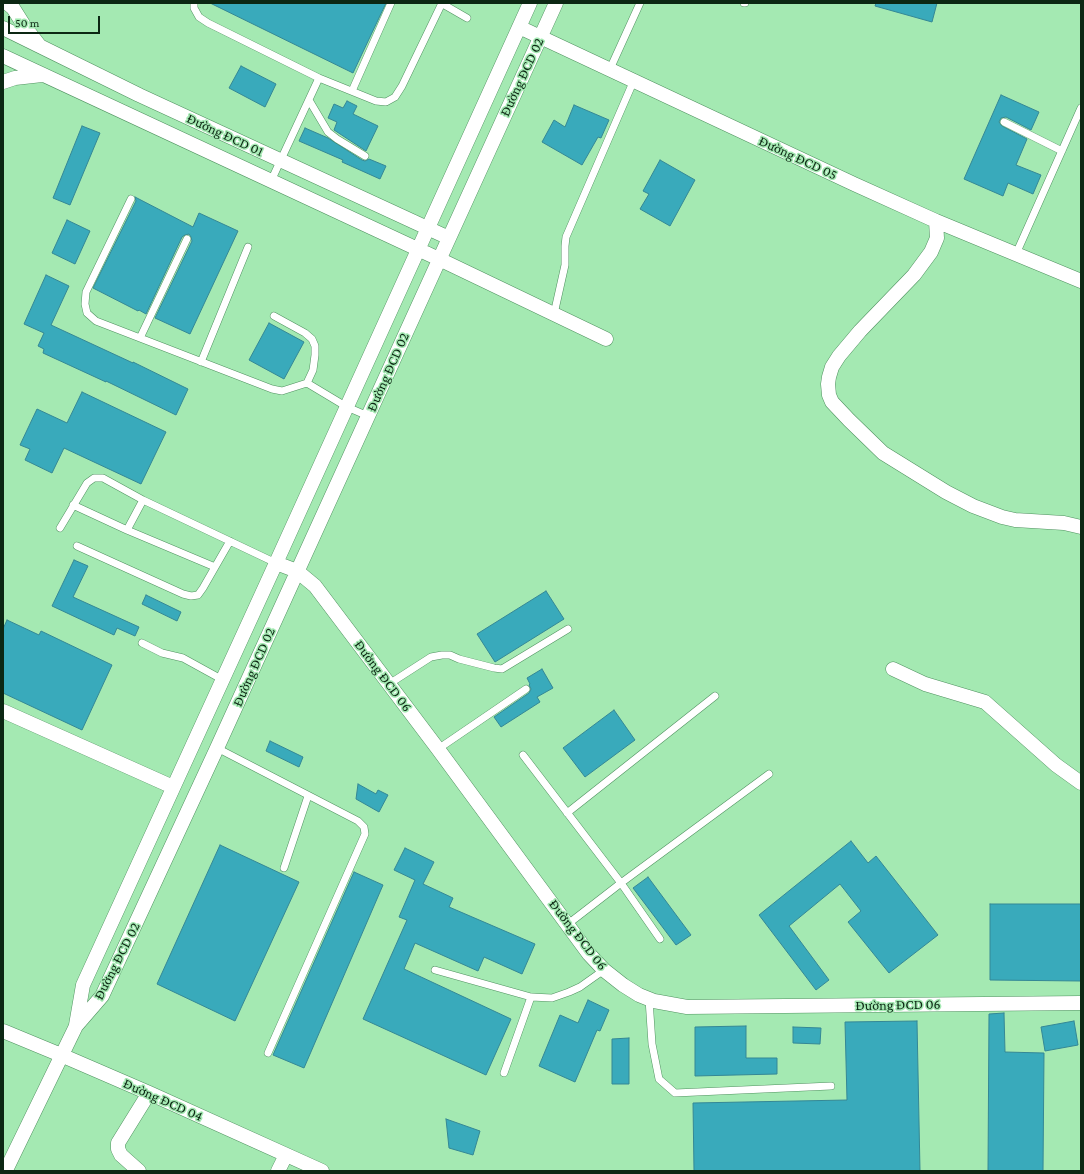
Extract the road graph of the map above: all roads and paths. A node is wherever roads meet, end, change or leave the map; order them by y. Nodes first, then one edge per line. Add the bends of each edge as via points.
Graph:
1 (7, 3) edge
2 (194, 3) edge
3 (391, 3) edge
4 (441, 3) edge
5 (530, 3) edge
6 (556, 3) edge
7 (640, 3) edge
8 (467, 18) dead end
9 (519, 27) junction
10 (3, 28) edge
11 (541, 36) junction
12 (42, 48) junction
13 (3, 56) edge
14 (610, 69) junction
15 (42, 75) junction
16 (320, 78) junction
17 (634, 80) junction
18 (3, 82) edge
19 (352, 91) junction
20 (309, 100) junction
21 (1081, 108) edge
22 (1004, 122) dead end
23 (1062, 151) junction
24 (365, 156) dead end
25 (281, 161) junction
26 (271, 181) junction
27 (131, 199) dead end
28 (936, 221) junction
29 (428, 228) junction
30 (449, 238) junction
31 (187, 239) dead end
32 (248, 247) dead end
33 (418, 250) junction
34 (1016, 254) junction
35 (439, 259) junction
36 (1081, 281) edge
37 (554, 314) junction
38 (274, 316) dead end
39 (140, 338) junction
40 (606, 339) dead end
41 (201, 362) junction
42 (307, 383) junction
43 (347, 407) junction
44 (368, 416) junction
45 (143, 500) junction
46 (73, 505) junction
47 (1081, 527) edge
48 (60, 528) dead end
49 (127, 530) junction
50 (230, 541) junction
51 (77, 546) dead end
52 (276, 563) junction
53 (215, 567) junction
54 (297, 571) junction
55 (568, 628) dead end
56 (142, 643) dead end
57 (893, 669) dead end
58 (223, 680) junction
59 (389, 684) junction
60 (526, 689) dead end
61 (715, 696) dead end
62 (3, 711) edge
63 (217, 748) junction
64 (438, 749) junction
65 (523, 755) dead end
66 (769, 774) dead end
67 (1081, 783) edge
68 (174, 788) junction
69 (308, 796) junction
70 (568, 813) junction
71 (284, 868) dead end
72 (621, 883) junction
73 (568, 924) junction
74 (660, 938) dead end
75 (435, 970) dead end
76 (604, 970) junction
77 (531, 997) junction
78 (649, 999) junction
79 (1081, 1003) edge
80 (76, 1026) junction
81 (3, 1031) edge
82 (268, 1053) dead end
83 (61, 1055) junction
84 (504, 1073) dead end
85 (831, 1086) dead end
86 (149, 1093) junction
87 (286, 1155) junction
88 (6, 1170) edge
89 (139, 1171) edge
90 (278, 1171) edge
91 (322, 1171) edge

1 - 12 street via 14,8
2 - 16 lane via 199,17 208,23
3 - 19 lane
4 - 8 lane
4 - 19 lane via 395,96 386,102 376,101
5 - 9 street, Đường ĐCD 02
6 - 11 street, Đường ĐCD 02
7 - 14 lane
9 - 11 street, Đường ĐCD 05
9 - 29 street, Đường ĐCD 02
10 - 12 street, Đường ĐCD 01
11 - 14 street, Đường ĐCD 05
11 - 30 street, Đường ĐCD 02
12 - 25 street, Đường ĐCD 01
13 - 15 street, Đường ĐCD 01
14 - 17 street, Đường ĐCD 05
15 - 18 street
15 - 26 street, Đường ĐCD 01
16 - 19 lane
16 - 20 lane
17 - 28 street, Đường ĐCD 05
17 - 37 lane via 566,237 565,265
20 - 24 lane via 328,132
20 - 25 lane
21 - 23 lane
22 - 23 lane
23 - 34 lane
25 - 26 lane
25 - 29 street, Đường ĐCD 01
26 - 33 street, Đường ĐCD 01
27 - 39 lane via 86,292 85,304 87,313 96,321
28 - 34 street, Đường ĐCD 05
28 - 47 street via 937,238 931,252 914,275 860,331 832,367 828,376 832,402 882,453 973,506 1015,520
29 - 30 street, Đường ĐCD 01
29 - 33 street, Đường ĐCD 02
30 - 35 street, Đường ĐCD 02
31 - 39 lane
32 - 41 lane
33 - 35 street, Đường ĐCD 01
33 - 43 street, Đường ĐCD 02
34 - 36 street, Đường ĐCD 05
35 - 37 street, Đường ĐCD 01
35 - 44 street, Đường ĐCD 02
37 - 40 street, Đường ĐCD 01
38 - 42 lane via 312,339 316,355
39 - 41 lane
41 - 42 lane via 282,391
42 - 43 lane
43 - 44 lane
43 - 52 street, Đường ĐCD 02
44 - 54 street, Đường ĐCD 02
45 - 46 lane via 103,478 94,478 87,483
45 - 49 lane
45 - 50 lane
46 - 48 lane
46 - 49 lane
49 - 53 lane
50 - 52 lane
50 - 53 lane
51 - 53 lane via 191,596 198,595
52 - 54 street, Đường ĐCD 06
52 - 58 street, Đường ĐCD 02
54 - 59 street, Đường ĐCD 06 via 316,586
54 - 63 street, Đường ĐCD 02
55 - 59 lane via 502,669 442,654 431,657
56 - 58 lane via 162,653 183,658
57 - 67 street via 925,684 985,702 1056,765
58 - 68 street, Đường ĐCD 02
59 - 64 street, Đường ĐCD 06
60 - 64 lane
61 - 70 lane
62 - 68 street
63 - 69 lane
63 - 80 street, Đường ĐCD 02 via 102,996
64 - 73 street, Đường ĐCD 06
65 - 70 lane
66 - 72 lane
68 - 80 street, Đường ĐCD 02 via 83,985
69 - 71 lane
69 - 82 lane via 358,821 364,827 365,834
70 - 72 lane
72 - 73 lane
72 - 74 lane
73 - 76 street, Đường ĐCD 06
75 - 77 lane
76 - 77 lane via 569,992 552,998
76 - 78 street, Đường ĐCD 06 via 623,985
77 - 84 lane
78 - 79 street, Đường ĐCD 06 via 687,1007
78 - 85 lane via 652,1044 659,1079 675,1093
80 - 83 street
81 - 83 street, Đường ĐCD 04
83 - 86 street, Đường ĐCD 04
83 - 88 street
86 - 87 street, Đường ĐCD 04
86 - 89 street via 118,1143 121,1155
87 - 90 street
87 - 91 street, Đường ĐCD 04

